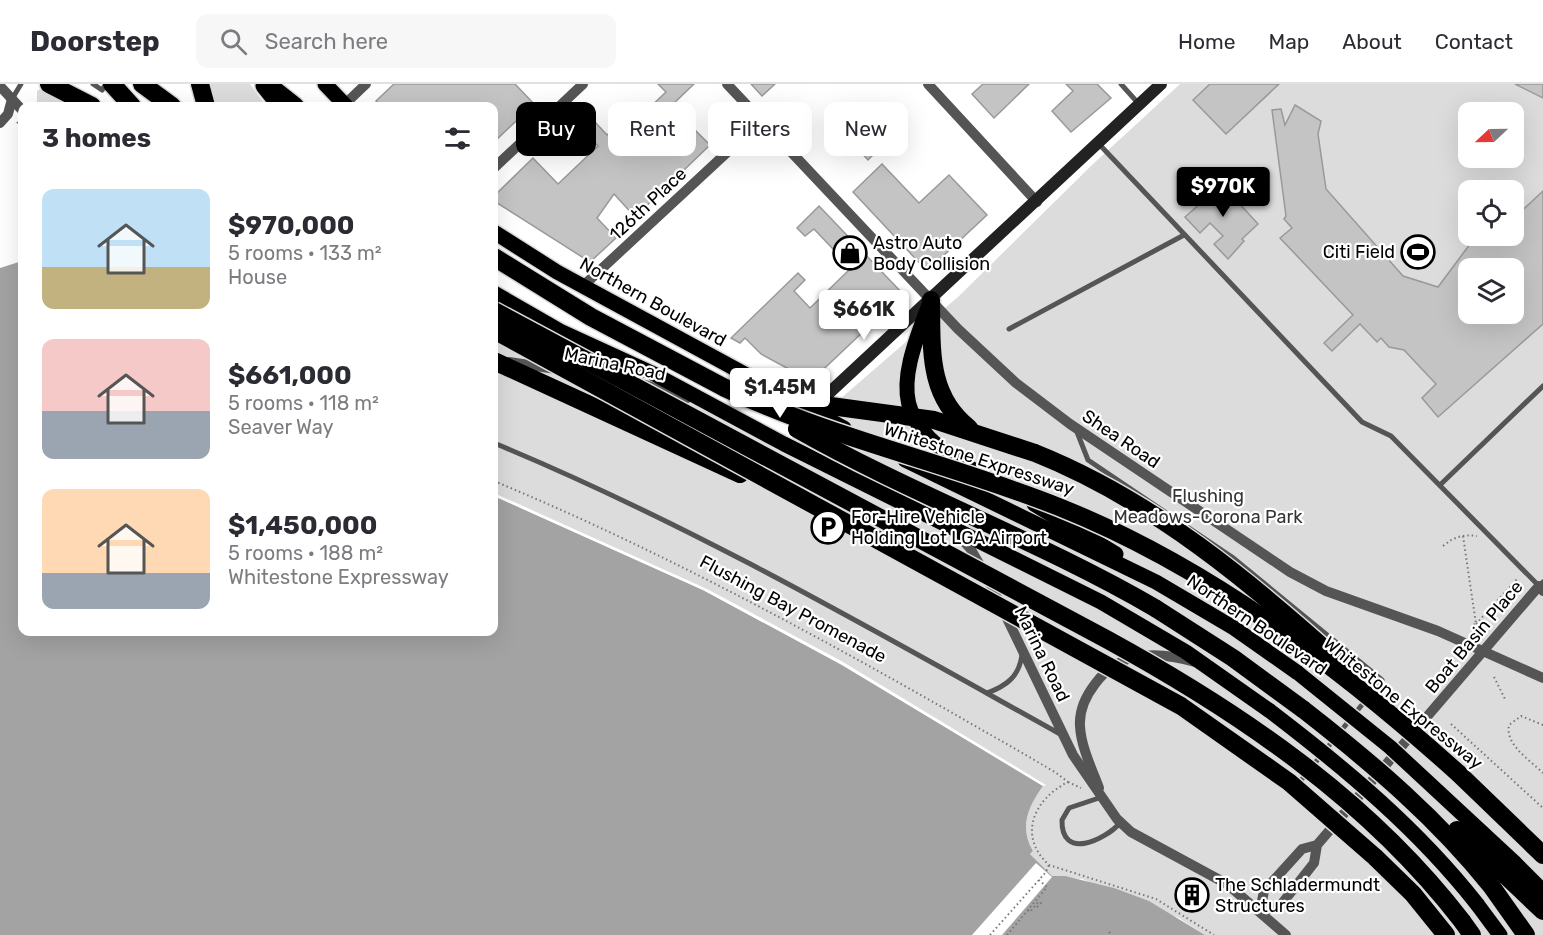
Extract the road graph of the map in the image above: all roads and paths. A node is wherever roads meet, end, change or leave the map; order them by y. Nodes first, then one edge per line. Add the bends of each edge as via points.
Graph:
1 (21, 84) edge
2 (49, 84) edge
3 (93, 84) edge
4 (106, 84) edge
5 (112, 84) edge
6 (142, 84) edge
7 (200, 84) edge
8 (261, 84) edge
9 (267, 84) edge
10 (280, 84) edge
11 (325, 84) edge
12 (366, 84) edge
13 (583, 84) edge
14 (727, 84) edge
15 (928, 84) edge
16 (1121, 84) edge
17 (1161, 84) edge
18 (0, 86) edge
19 (12, 99) junction
20 (0, 101) edge
21 (84, 102) edge
22 (128, 102) edge
23 (167, 102) edge
24 (205, 102) edge
25 (276, 102) edge
26 (290, 102) edge
27 (301, 102) edge
28 (341, 102) edge
29 (349, 102) edge
30 (744, 102) edge
31 (1140, 104) junction
32 (18, 106) edge
33 (0, 123) edge
34 (1098, 143) junction
35 (723, 156) edge
36 (794, 156) edge
37 (498, 164) edge
38 (1037, 201) junction
39 (498, 234) edge
40 (1184, 235) junction
41 (498, 259) edge
42 (583, 286) junction
43 (498, 295) edge
44 (931, 300) junction
45 (498, 312) edge
46 (1009, 329) dead end
47 (498, 332) edge
48 (498, 362) edge
49 (498, 363) edge
50 (1543, 386) edge
51 (725, 388) junction
52 (807, 405) junction
53 (726, 412) junction
54 (914, 416) junction
55 (1075, 428) junction
56 (975, 432) junction
57 (784, 444) junction
58 (498, 445) edge
59 (498, 484) edge
60 (1440, 485) junction
61 (844, 523) junction
62 (949, 528) junction
63 (1463, 535) junction
64 (1478, 536) dead end
65 (1443, 546) dead end
66 (1517, 574) dead end
67 (1542, 586) edge
68 (1215, 616) junction
69 (1022, 651) junction
70 (1482, 652) junction
71 (1206, 665) junction
72 (1494, 677) dead end
73 (1543, 678) edge
74 (987, 693) junction
75 (1505, 699) dead end
76 (1451, 724) dead end
77 (1543, 725) edge
78 (1063, 735) junction
79 (1458, 773) junction
80 (1543, 773) edge
81 (1068, 782) junction
82 (1091, 784) junction
83 (1102, 797) junction
84 (1543, 808) edge
85 (1340, 819) junction
86 (1120, 823) junction
87 (1317, 845) junction
88 (1539, 849) edge
89 (1375, 856) junction
90 (1049, 864) junction
91 (1503, 874) junction
92 (1039, 880) junction
93 (1543, 891) edge
94 (1037, 908) dead end
95 (1028, 910) junction
96 (1260, 911) junction
97 (1543, 911) edge
98 (1467, 928) edge
99 (1109, 932) dead end
100 (990, 935) edge
101 (1007, 935) edge
102 (1112, 935) edge
103 (1214, 935) edge
104 (1286, 935) edge
105 (1434, 935) edge
106 (1446, 935) edge
107 (1500, 935) edge
108 (1526, 935) edge

1 - 19 lane
2 - 21 highway
3 - 4 lane via 102,90
5 - 22 highway
6 - 23 highway
7 - 24 highway
8 - 25 main road
9 - 26 highway
10 - 27 highway
11 - 28 main road
12 - 29 street
13 - 37 street
14 - 30 street, Shea Road
15 - 38 street
16 - 31 lane
17 - 31 main road
18 - 19 street
19 - 20 street
19 - 32 street
19 - 33 street via 8,114
31 - 34 main road
34 - 38 main road
34 - 40 lane
35 - 42 street, 126th Place
36 - 44 street, Shea Road
38 - 44 main road
39 - 42 main road, Northern Boulevard
40 - 46 lane
40 - 60 lane via 1362,422 1391,436
41 - 51 highway, Whitestone Expressway via 591,317
42 - 52 main road, Northern Boulevard
43 - 53 main road
44 - 52 main road
44 - 54 main road via 907,366 907,396
44 - 55 street, Shea Road via 1008,375
44 - 56 highway via 932,360 937,387 949,409
45 - 98 highway, bridge via 1204,695 1289,754 1361,813 1417,867
47 - 61 highway, bridge
48 - 53 street, Marina Road via 646,385
49 - 61 highway, bridge
50 - 60 lane
51 - 79 highway, Whitestone Expressway, bridge via 855,440 1040,499 1139,543 1270,624 1389,714
51 - 91 highway, bridge via 850,457 1136,597 1224,652 1409,787
52 - 54 highway
52 - 57 main road via 788,431
52 - 68 main road, Northern Boulevard via 930,474 1146,577
53 - 57 main road
54 - 56 highway
54 - 68 main road via 931,441 947,454 1072,526
55 - 70 street, Shea Road via 1290,572 1326,591
55 - 85 lane via 1088,459 1232,557 1382,680 1298,784
56 - 79 highway, bridge via 1035,453 1115,490 1188,538 1324,648
57 - 62 main road
58 - 74 lane via 663,520
59 - 81 path, Flushing Bay Promenade via 708,578 904,684
60 - 67 lane
61 - 89 highway, bridge via 1181,706 1289,782
62 - 69 street, Marina Road via 975,556
62 - 71 main road via 1101,602
63 - 64 path
63 - 65 path
63 - 66 path via 1474,625 1517,582
67 - 70 street, Boat Basin Place
68 - 91 main road, Northern Boulevard, bridge via 1298,673 1390,747
69 - 74 lane via 1021,665 1011,680
69 - 78 street, Marina Road
70 - 73 street, Shea Road
70 - 85 street, Boat Basin Place
71 - 83 street, Marina Road via 1178,657 1141,655 1118,663 1097,681 1082,706 1080,724
71 - 107 main road, bridge via 1343,769 1407,826
72 - 75 path
74 - 78 lane
76 - 84 path
77 - 80 path via 1521,716 1509,725 1507,734
78 - 82 street, Marina Road
79 - 88 highway, Whitestone Expressway
81 - 82 path, Flushing Bay Promenade via 1078,789
81 - 90 path via 1051,790 1040,803 1032,823 1040,857
82 - 83 street, Marina Road
83 - 86 street, Marina Road
83 - 86 lane via 1069,808 1062,820 1065,835 1076,843 1088,844 1109,834
85 - 87 street, Boat Basin Place
86 - 96 street, Marina Road via 1227,884
87 - 96 street, Boat Basin Place via 1302,849 1264,891
87 - 96 street, Boat Basin Place via 1314,863 1280,906
89 - 105 highway
89 - 106 highway
90 - 92 path
90 - 103 path via 1155,899
91 - 93 main road, Northern Boulevard
91 - 97 highway
91 - 108 highway
92 - 95 path via 1047,887
92 - 100 path
94 - 95 path via 1039,901
95 - 101 path
96 - 104 street, Marina Road
99 - 102 path

